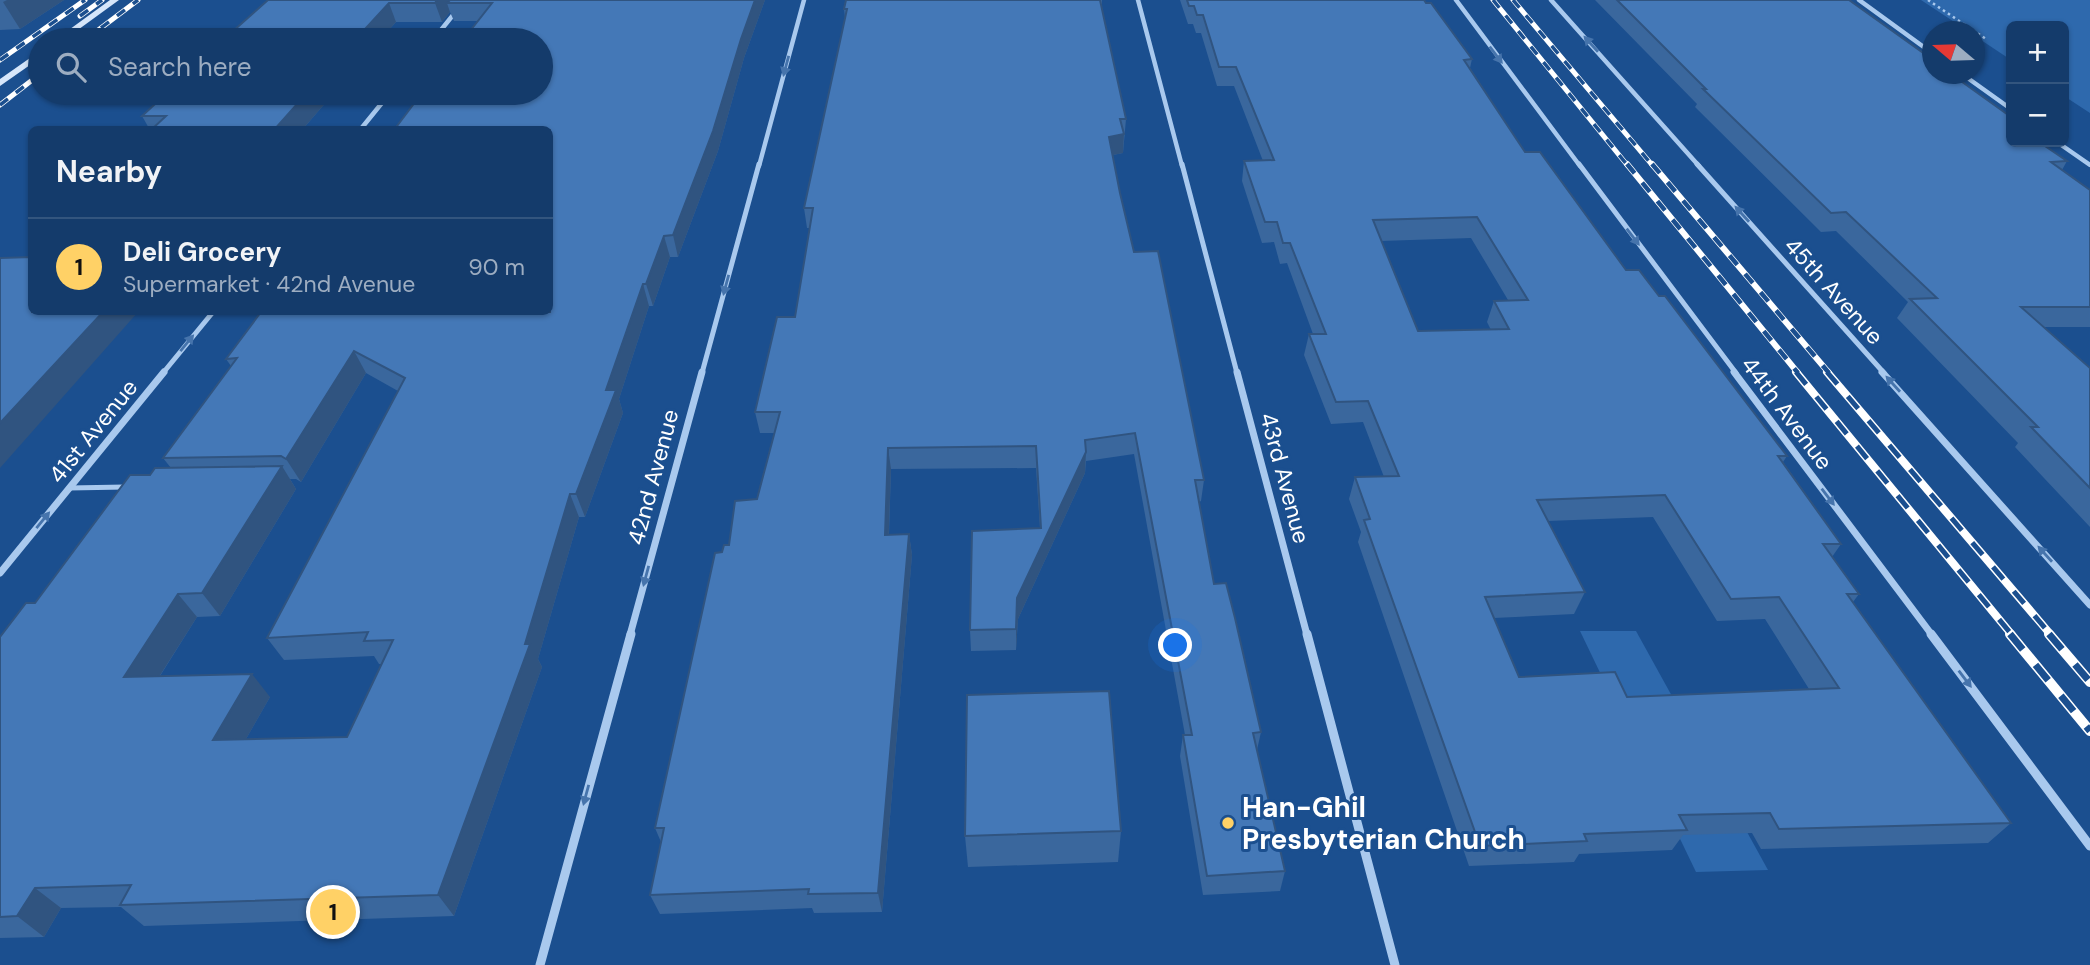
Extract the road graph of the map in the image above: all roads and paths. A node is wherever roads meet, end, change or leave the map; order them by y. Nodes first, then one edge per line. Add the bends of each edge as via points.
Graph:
1 (115, 0) edge
2 (466, 0) edge
3 (804, 0) edge
4 (1138, 0) edge
5 (1455, 0) edge
6 (1551, 0) edge
7 (1859, 0) edge
8 (1928, 0) edge
9 (76, 28) edge
10 (443, 28) edge
11 (1986, 39) dead end
12 (1922, 44) edge
13 (28, 63) edge
14 (0, 83) edge
15 (1976, 84) edge
16 (380, 105) edge
17 (2006, 105) edge
18 (363, 126) edge
19 (2064, 147) edge
20 (2090, 165) edge
21 (210, 315) edge
22 (136, 487) edge
23 (69, 488) junction
24 (0, 573) edge
25 (2090, 605) edge
26 (2090, 846) edge
27 (540, 965) edge
28 (1395, 965) edge

1 - 9 main road
2 - 10 street
3 -> 27 street, 42nd Avenue
4 - 28 street, 43rd Avenue
5 -> 26 street, 44th Avenue
25 -> 6 street, 45th Avenue
7 - 12 street
8 - 11 path
13 - 14 main road
15 - 17 street
16 - 18 street
19 - 20 street
23 -> 21 street, 41st Avenue
22 - 23 lane
24 -> 23 street, 41st Avenue

